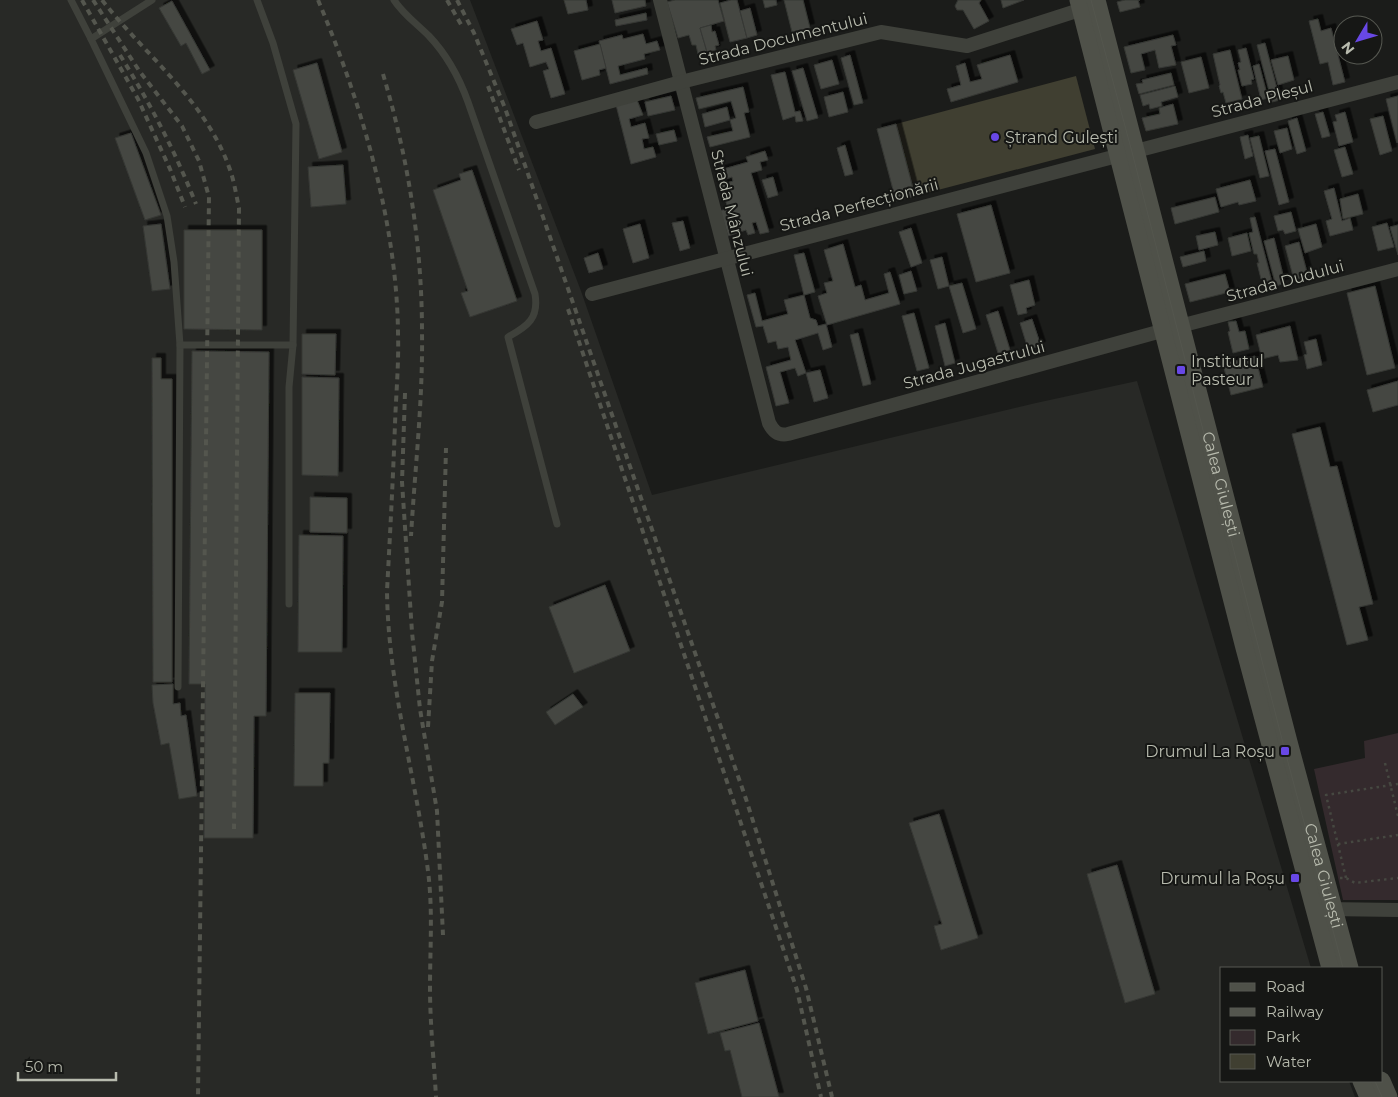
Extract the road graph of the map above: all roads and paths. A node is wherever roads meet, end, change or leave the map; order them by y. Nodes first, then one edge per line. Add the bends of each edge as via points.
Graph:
1 (71, 0) edge
2 (152, 0) edge
3 (257, 0) edge
4 (394, 0) edge
5 (660, 0) edge
6 (1088, 4) edge
7 (90, 39) junction
8 (681, 82) junction
9 (1398, 82) edge
10 (536, 122) dead end
11 (1127, 153) junction
12 (725, 258) junction
13 (1398, 269) edge
14 (592, 294) dead end
15 (1173, 328) junction
16 (180, 345) junction
17 (293, 346) junction
18 (776, 433) joint
19 (557, 524) dead end
20 (288, 604) dead end
21 (178, 687) dead end
22 (1385, 763) dead end
23 (1398, 784) edge
24 (1390, 785) junction
25 (1398, 816) edge
26 (1398, 835) edge
27 (1338, 844) junction
28 (1398, 878) edge
29 (1324, 909) junction
30 (1398, 910) edge
31 (1331, 967) edge
32 (1349, 967) edge
33 (1362, 1082) edge
34 (1381, 1082) edge
35 (1369, 1097) edge
36 (1388, 1097) edge

1 - 7 lane
2 - 7 lane
3 - 17 lane via 296,124
4 - 19 lane via 445,54 457,74 535,294 536,311 528,325 508,337
5 - 8 street, Strada Mânzului
6 - 8 street, Strada Documentului via 967,46 881,32
6 - 11 main road, Calea Giulești
7 - 16 lane via 146,153 167,216
8 - 10 street, Strada Documentului
8 - 12 street, Strada Mânzului
9 - 11 street, Strada Pleșul
11 - 12 street, Strada Perfecționării
11 - 15 main road, Calea Giulești
12 - 14 street, Strada Perfecționării
12 - 18 street, Strada Mânzului via 769,423
13 - 15 street, Strada Dudului
15 - 18 street, Strada Jugastrului via 788,434
15 - 29 main road, Calea Giulești via 1245,648
16 - 17 lane
16 - 21 lane
17 - 20 lane via 289,387
22 - 24 path
23 - 24 path
24 - 25 path
24 - 27 path via 1326,795
26 - 27 path
27 - 28 path via 1346,878 1355,883
29 - 30 street
29 - 31 main road, Calea Giulești
29 - 32 main road, Calea Giulești
33 - 35 main road
34 - 36 main road

